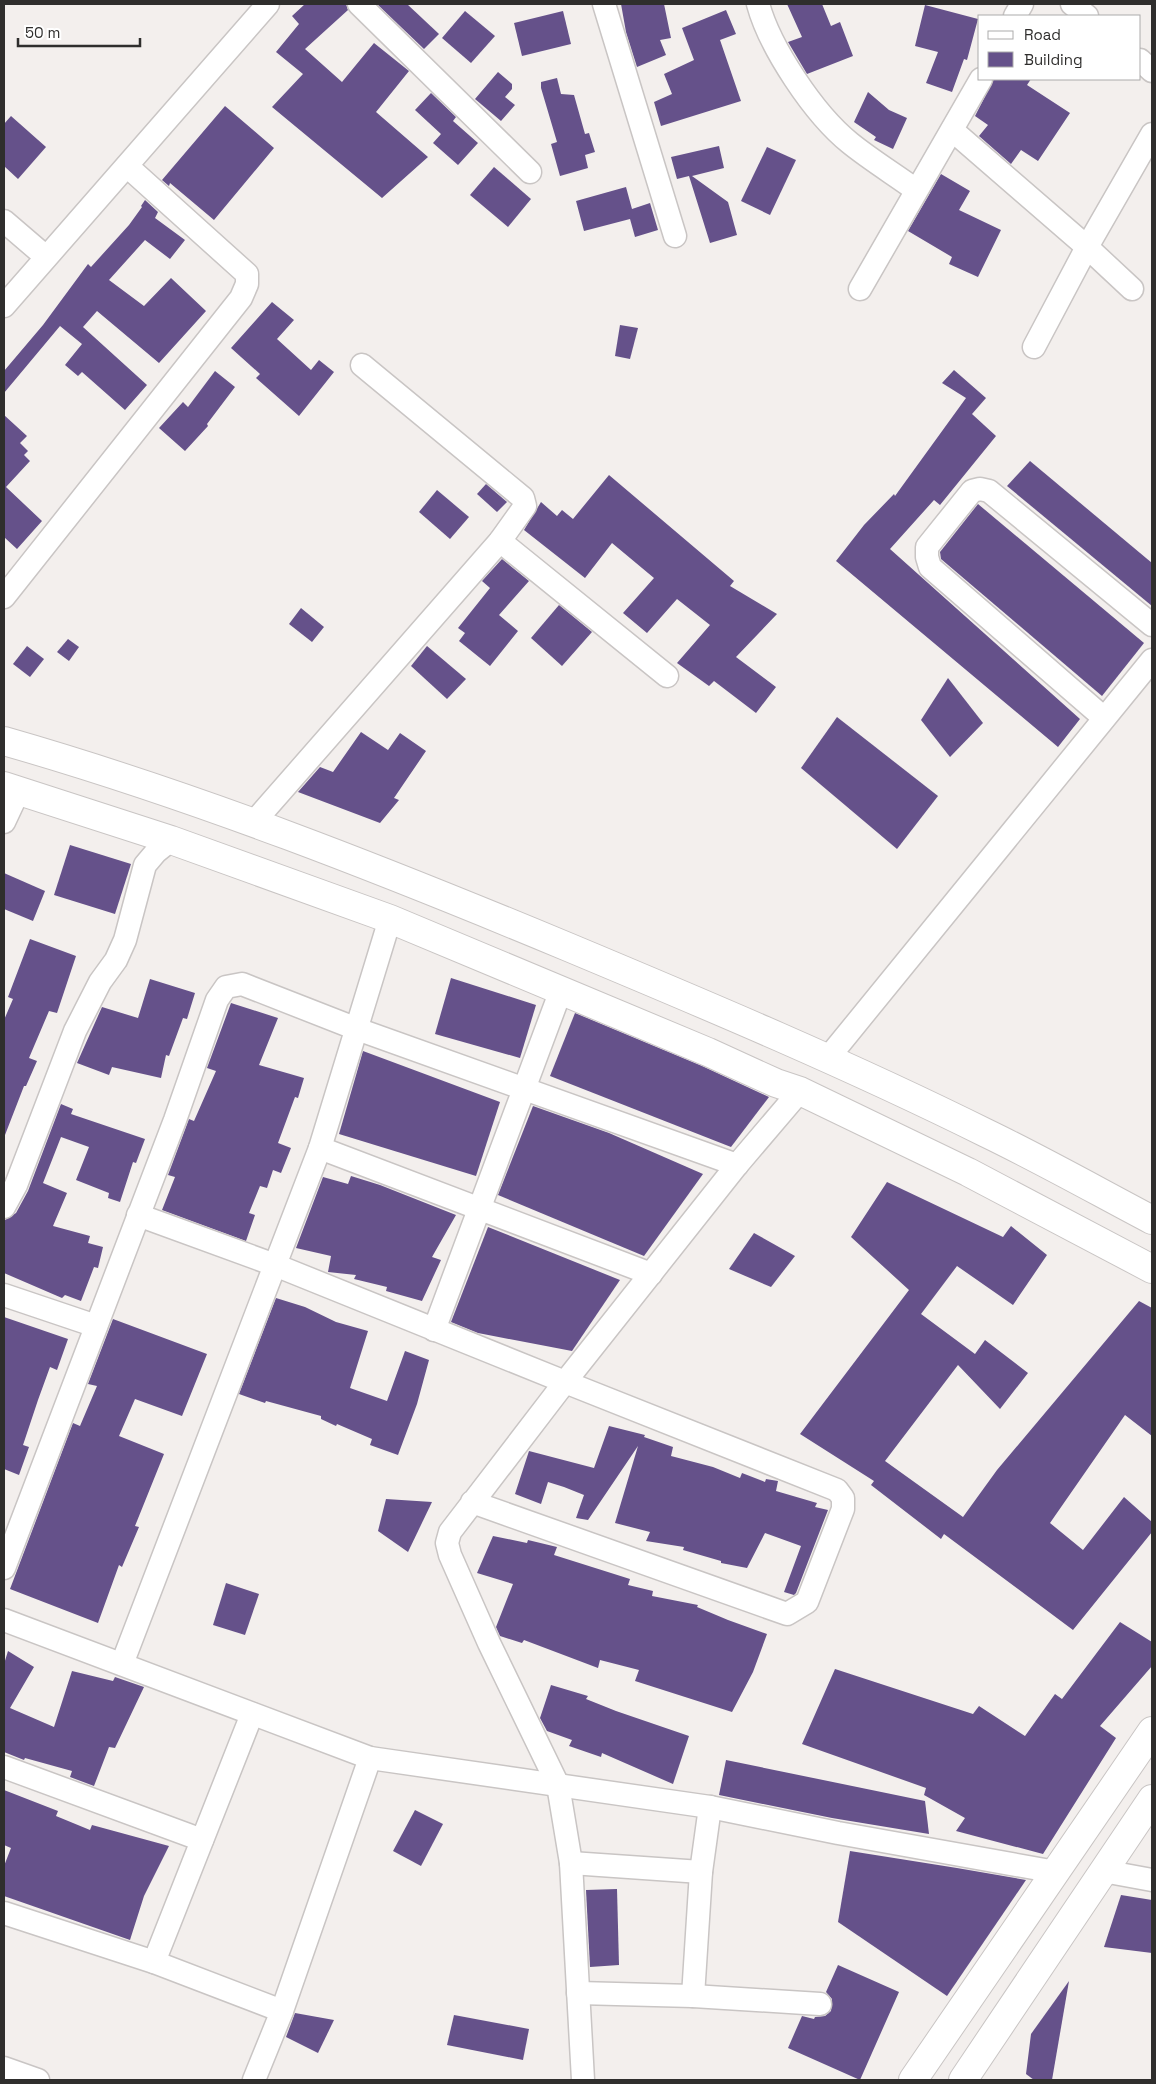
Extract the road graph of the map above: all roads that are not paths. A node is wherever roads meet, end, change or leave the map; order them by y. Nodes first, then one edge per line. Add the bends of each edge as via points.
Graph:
1 (268, 4) edge
2 (359, 4) edge
3 (604, 4) edge
4 (758, 4) edge
5 (1022, 4) edge
6 (1072, 4) edge
7 (1016, 15) edge
8 (1086, 15) edge
9 (1141, 61) edge
10 (1152, 71) edge
11 (980, 80) edge
12 (952, 130) junction
13 (1152, 134) edge
14 (127, 166) junction
15 (530, 172) dead end
16 (916, 190) junction
17 (4, 221) edge
18 (675, 236) dead end
19 (1087, 247) junction
20 (46, 257) junction
21 (860, 289) dead end
22 (1132, 289) dead end
23 (4, 306) edge
24 (1034, 346) dead end
25 (362, 365) dead end
26 (500, 541) junction
27 (4, 597) edge
28 (1152, 625) edge
29 (1152, 660) edge
30 (666, 676) dead end
31 (1104, 718) junction
32 (4, 741) edge
33 (11, 788) edge
34 (4, 822) edge
35 (254, 822) junction
36 (171, 840) junction
37 (390, 919) junction
38 (561, 990) junction
39 (357, 1029) junction
40 (828, 1058) junction
41 (525, 1088) junction
42 (800, 1091) junction
43 (320, 1148) junction
44 (737, 1165) junction
45 (10, 1182) edge
46 (4, 1207) edge
47 (480, 1208) junction
48 (138, 1215) junction
49 (1152, 1220) edge
50 (274, 1266) junction
51 (1152, 1269) edge
52 (651, 1274) junction
53 (4, 1295) edge
54 (96, 1326) junction
55 (434, 1330) junction
56 (565, 1382) junction
57 (472, 1502) junction
58 (4, 1568) edge
59 (4, 1620) edge
60 (122, 1664) junction
61 (252, 1714) junction
62 (1152, 1731) edge
63 (370, 1758) junction
64 (4, 1767) edge
65 (558, 1785) junction
66 (1152, 1799) edge
67 (710, 1807) junction
68 (202, 1840) junction
69 (571, 1863) junction
70 (1103, 1871) junction
71 (701, 1872) junction
72 (1056, 1872) junction
73 (1152, 1880) edge
74 (4, 1913) edge
75 (154, 1962) junction
76 (578, 1993) junction
77 (693, 1996) junction
78 (820, 2004) dead end
79 (282, 2011) junction
80 (4, 2068) edge
81 (38, 2080) edge
82 (254, 2080) edge
83 (583, 2080) edge
84 (912, 2080) edge
85 (963, 2080) edge

1 - 14 street
2 - 15 street
3 - 18 street
4 - 16 street via 763,25 821,115 849,142
5 - 7 street
6 - 8 street
9 - 10 street
11 - 12 street
12 - 16 street
12 - 19 street
13 - 19 street
14 - 20 street
14 - 27 street via 247,274 248,284 241,298
16 - 21 street
17 - 20 street
19 - 22 street
19 - 24 street
20 - 23 street
25 - 26 street via 523,498 525,506
26 - 30 street
26 - 35 street
28 - 31 street via 989,491 972,491 927,547 930,566
29 - 31 street
31 - 40 street
32 - 35 main road
33 - 34 street
33 - 36 main road
35 - 40 main road via 406,879
36 - 37 main road
36 - 45 street via 145,865 125,940 75,1031
37 - 38 main road
37 - 39 street
38 - 41 street
38 - 42 main road
39 - 41 street
39 - 43 street
39 - 48 street via 242,984 226,987 217,1000
40 - 49 main road via 988,1134
41 - 44 street
41 - 47 street
42 - 44 street
42 - 51 main road via 968,1172
43 - 47 street
43 - 50 street
44 - 52 street
45 - 46 street
47 - 52 street
47 - 55 street
48 - 50 street
48 - 54 street
50 - 55 street
50 - 60 street
52 - 56 street
53 - 54 street
54 - 58 street
55 - 56 street
56 - 57 street
56 - 57 street via 837,1490 843,1498 843,1509 807,1602 787,1614
57 - 65 street via 450,1532 447,1543 450,1555 489,1644
59 - 60 street
60 - 61 street
61 - 63 street
61 - 68 street
62 - 72 main road
63 - 65 street
63 - 79 street
64 - 68 street
65 - 67 street
65 - 69 street
66 - 70 main road
67 - 71 street
67 - 72 street
68 - 75 street
69 - 71 street
69 - 76 street
70 - 73 street
70 - 85 main road
71 - 77 street
72 - 84 main road
74 - 75 street
75 - 79 street
76 - 77 street
76 - 83 street
77 - 78 street
79 - 82 street
80 - 81 street

